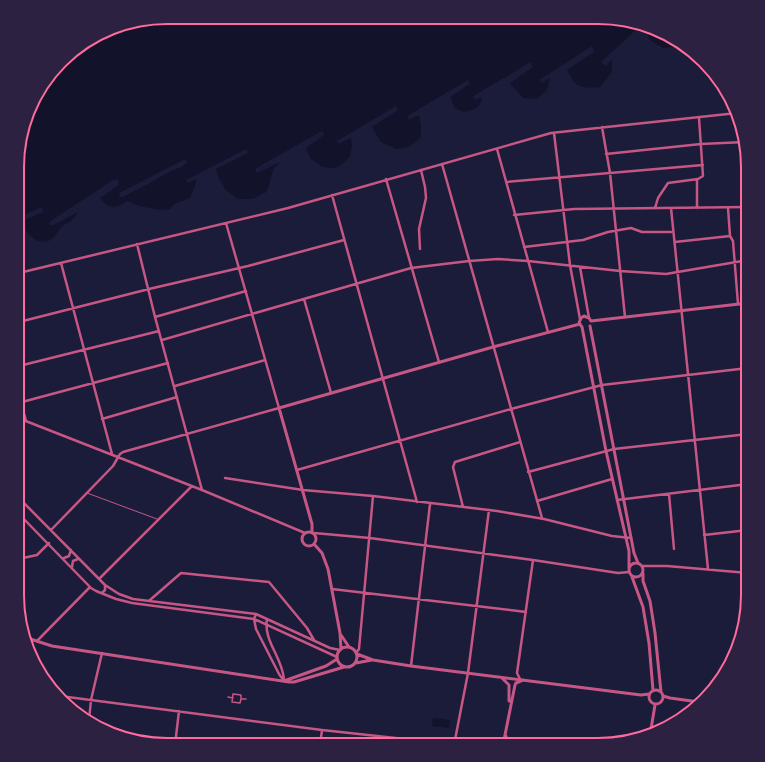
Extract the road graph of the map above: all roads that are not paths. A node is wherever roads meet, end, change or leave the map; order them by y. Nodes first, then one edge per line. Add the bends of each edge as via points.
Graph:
1 (731, 114) edge
2 (699, 118) junction
3 (602, 128) junction
4 (554, 133) junction
5 (739, 142) edge
6 (701, 144) junction
7 (497, 149) junction
8 (606, 154) junction
9 (442, 164) junction
10 (703, 165) junction
11 (421, 170) junction
12 (610, 173) junction
13 (560, 176) junction
14 (386, 179) junction
15 (697, 179) junction
16 (506, 182) junction
17 (332, 195) junction
18 (741, 207) edge
19 (613, 208) junction
20 (655, 208) junction
21 (671, 208) junction
22 (698, 208) junction
23 (728, 208) junction
24 (564, 210) junction
25 (514, 214) junction
26 (226, 223) junction
27 (616, 231) junction
28 (671, 232) dead end
29 (730, 236) junction
30 (344, 240) junction
31 (567, 242) junction
32 (675, 242) junction
33 (138, 244) junction
34 (524, 247) junction
35 (420, 249) dead end
36 (469, 261) junction
37 (528, 261) junction
38 (741, 261) edge
39 (735, 262) junction
40 (61, 263) junction
41 (570, 265) junction
42 (580, 267) junction
43 (239, 268) junction
44 (411, 268) junction
45 (620, 271) junction
46 (24, 272) edge
47 (678, 272) junction
48 (356, 284) junction
49 (149, 289) junction
50 (246, 291) junction
51 (304, 299) junction
52 (738, 304) joint
53 (72, 308) junction
54 (682, 311) junction
55 (252, 314) junction
56 (155, 317) junction
57 (624, 317) junction
58 (590, 319) junction
59 (580, 320) junction
60 (24, 321) edge
61 (581, 326) junction
62 (590, 326) junction
63 (159, 330) junction
64 (548, 332) junction
65 (162, 340) junction
66 (493, 346) junction
67 (83, 349) junction
68 (265, 360) junction
69 (439, 362) junction
70 (169, 363) junction
71 (24, 365) edge
72 (741, 369) edge
73 (688, 375) junction
74 (383, 379) junction
75 (93, 384) junction
76 (602, 385) junction
77 (175, 386) junction
78 (593, 388) junction
79 (331, 393) junction
80 (178, 397) junction
81 (24, 401) edge
82 (279, 408) junction
83 (511, 409) junction
84 (24, 412) edge
85 (102, 419) junction
86 (26, 421) joint
87 (187, 434) junction
88 (741, 435) edge
89 (400, 440) junction
90 (695, 440) junction
91 (520, 442) junction
92 (614, 449) junction
93 (606, 451) junction
94 (112, 455) junction
95 (118, 457) junction
96 (297, 470) junction
97 (528, 472) junction
98 (225, 478) dead end
99 (612, 479) junction
100 (741, 485) edge
101 (192, 486) junction
102 (202, 490) junction
103 (303, 490) junction
104 (700, 491) junction
105 (86, 493) junction
106 (669, 494) junction
107 (373, 496) junction
108 (624, 499) junction
109 (617, 500) junction
110 (537, 501) junction
111 (417, 502) junction
112 (24, 503) edge
113 (430, 504) junction
114 (463, 507) junction
115 (489, 510) junction
116 (542, 518) junction
117 (24, 519) edge
118 (158, 519) junction
119 (51, 530) junction
120 (741, 531) edge
121 (305, 533) junction
122 (313, 533) junction
123 (704, 535) junction
124 (370, 538) junction
125 (625, 538) junction
126 (631, 538) junction
127 (48, 543) junction
128 (314, 544) junction
129 (426, 546) junction
130 (674, 548) dead end
131 (71, 550) junction
132 (484, 553) junction
133 (24, 557) edge
134 (63, 558) junction
135 (79, 559) junction
136 (533, 560) junction
137 (638, 563) junction
138 (643, 566) junction
139 (72, 568) junction
140 (708, 569) junction
141 (629, 570) junction
142 (741, 572) edge
143 (643, 573) junction
144 (632, 577) junction
145 (99, 579) junction
146 (105, 585) junction
147 (90, 587) junction
148 (332, 589) junction
149 (101, 593) junction
150 (365, 594) junction
151 (419, 599) junction
152 (150, 601) junction
153 (477, 607) junction
154 (526, 612) junction
155 (256, 614) junction
156 (267, 618) junction
157 (254, 619) junction
158 (266, 625) junction
159 (340, 633) junction
160 (31, 639) edge
161 (314, 640) junction
162 (37, 641) junction
163 (350, 647) junction
164 (341, 649) junction
165 (102, 653) junction
166 (357, 654) junction
167 (337, 658) junction
168 (373, 660) junction
169 (356, 662) junction
170 (410, 666) junction
171 (344, 667) junction
172 (468, 673) junction
173 (502, 678) junction
174 (521, 679) junction
175 (284, 681) junction
176 (653, 690) junction
177 (649, 694) junction
178 (662, 694) junction
179 (67, 697) edge
180 (228, 697) dead end
181 (233, 698) junction
182 (241, 699) junction
183 (246, 699) dead end
184 (91, 700) junction
185 (694, 701) edge
186 (655, 705) junction
187 (509, 709) junction
188 (179, 711) junction
189 (89, 716) edge
190 (651, 728) edge
191 (322, 730) junction
192 (506, 732) junction
193 (176, 738) edge
194 (321, 738) edge
195 (397, 738) edge
196 (455, 738) edge
197 (505, 738) edge
198 (506, 738) edge

1 - 2 street
2 - 3 street
2 - 6 street
3 - 4 street
3 - 8 street
4 - 7 street
4 - 13 street
5 - 6 street
6 - 8 street
6 - 10 street
7 - 9 street
7 - 16 street
8 - 12 street
9 - 11 street
9 - 36 street
10 - 12 street
10 - 15 street via 703,176
11 - 14 street
11 - 35 street via 426,198 419,229
12 - 13 street
12 - 19 street
13 - 16 street
13 - 24 street
14 - 17 street
14 - 44 street
15 - 20 street via 668,183
15 - 22 street
16 - 25 street
17 - 26 street
17 - 30 street
18 - 23 street
19 - 20 street
19 - 24 street
19 - 27 street
20 - 21 street
21 - 22 street
21 - 32 street
22 - 23 street
23 - 29 street
24 - 25 street
24 - 31 street
25 - 34 street
26 - 33 street
26 - 43 street
27 - 28 street via 631,228 642,232
27 - 31 street
27 - 45 street
29 - 32 street
29 - 39 street via 733,241
30 - 43 street
30 - 48 street
31 - 34 street
31 - 41 street
32 - 47 street
33 - 40 street
33 - 49 street
34 - 37 street
36 - 37 street
36 - 44 street
36 - 66 street
37 - 41 street
37 - 64 street
38 - 39 street
39 - 47 street
39 - 52 street
40 - 46 street
40 - 53 street
41 - 42 street
41 - 59 street
42 - 45 street
42 - 58 street
43 - 49 street
43 - 50 street
44 - 48 street
44 - 69 street
45 - 47 street via 661,274
45 - 57 street
47 - 54 street
48 - 51 street
48 - 74 street
49 - 53 street
49 - 56 street
50 - 55 street
50 - 56 street
51 - 55 street
51 - 79 street
52 - 54 street
53 - 60 street
53 - 67 street
54 - 57 street
54 - 73 street
55 - 65 street
55 - 68 street
56 - 63 street
57 - 58 street
58 - 59 street via 584,316
58 - 62 street
59 - 61 street
61 - 62 street
61 - 64 street
61 - 78 street
62 - 76 street
63 - 65 street
63 - 67 street
64 - 66 street
65 - 70 street
66 - 69 street
66 - 83 street
67 - 71 street
67 - 75 street
68 - 77 street
68 - 82 street
69 - 74 street
70 - 75 street
70 - 77 street
72 - 73 street
73 - 76 street
73 - 90 street
74 - 79 street
74 - 89 street
75 - 81 street
75 - 85 street
76 - 78 street
76 - 92 street
77 - 80 street
78 - 83 street
78 - 93 street
79 - 82 street
80 - 85 street
80 - 87 street
82 - 87 street
82 - 96 street
83 - 89 street
83 - 91 street
84 - 86 street
85 - 94 street
86 - 94 street
87 - 95 street via 124,452
87 - 102 street
88 - 90 street
89 - 96 street
89 - 111 street
90 - 92 street
90 - 104 street
91 - 97 street
91 - 114 street via 454,463
92 - 93 street
92 - 108 street
93 - 97 street
93 - 99 street
94 - 95 street
95 - 101 street
95 - 105 street via 113,466
96 - 103 street
97 - 110 street
98 - 103 street
99 - 109 street
99 - 110 street
100 - 104 street
101 - 102 street
101 - 118 street
102 - 121 street
103 - 107 street
103 - 122 street
104 - 106 street
104 - 123 street
105 - 118 lane
105 - 119 street
106 - 108 street
106 - 130 street
107 - 111 street
107 - 124 street
108 - 109 street
108 - 126 street
109 - 125 street
110 - 116 street
111 - 113 street
112 - 119 street
113 - 114 street
113 - 129 street
114 - 115 street
115 - 116 street
115 - 132 street
116 - 125 street
117 - 127 street
118 - 145 street
119 - 131 street
120 - 123 street
121 - 122 street
121 - 128 street via 302,538 304,544
122 - 124 street
122 - 128 street via 316,537
123 - 140 street
124 - 129 street
124 - 150 street
125 - 126 street
125 - 141 street via 629,553
126 - 137 street
127 - 133 street via 37,555
127 - 134 street
128 - 148 street via 322,553
129 - 132 street
129 - 151 street
131 - 134 street via 69,556
131 - 135 street
132 - 136 street
132 - 153 street
134 - 139 street
135 - 139 street via 73,561
135 - 145 street
136 - 141 street via 618,573
136 - 154 street
137 - 138 street
137 - 141 street via 634,563
138 - 140 street
138 - 143 street
139 - 147 street
140 - 142 street
141 - 144 street
143 - 144 street via 637,578
143 - 178 street via 657,641
144 - 176 street via 643,607
145 - 146 street
146 - 149 street via 105,591
146 - 152 street via 126,597
147 - 149 street
147 - 162 street
148 - 150 street
148 - 159 street
149 - 157 street via 139,605
150 - 151 street
150 - 166 street
151 - 153 street
151 - 170 street
152 - 155 street
152 - 161 street via 181,572 268,582
153 - 154 street
153 - 172 street
154 - 174 street via 517,673
155 - 156 street
155 - 157 street
156 - 158 street
156 - 161 street
157 - 158 street
157 - 175 street via 256,629
158 - 167 street
158 - 175 street via 266,634 283,672
159 - 163 street
159 - 164 street
160 - 162 street
161 - 164 street via 330,648
162 - 165 street via 52,646
163 - 164 street
163 - 166 street
164 - 167 street
165 - 175 street
165 - 184 street
166 - 168 street
166 - 169 street
167 - 171 street via 339,664
167 - 175 street via 326,666
168 - 169 street
168 - 170 street
169 - 171 street via 351,667
170 - 172 street
171 - 175 street via 294,682
172 - 173 street
172 - 196 street
173 - 174 street
173 - 187 street via 509,685
174 - 177 street
174 - 187 street via 515,685
176 - 177 street
176 - 178 street via 658,690
177 - 186 street via 649,701
178 - 185 street via 670,698
178 - 186 street via 661,703
179 - 184 street
180 - 181 street
181 - 182 street via 234,694 241,695
181 - 182 street via 232,702 240,703
182 - 183 street
184 - 188 street
184 - 189 street
186 - 190 street
187 - 192 street
188 - 191 street
188 - 193 street
191 - 194 street
191 - 195 street
192 - 197 street
192 - 198 street

